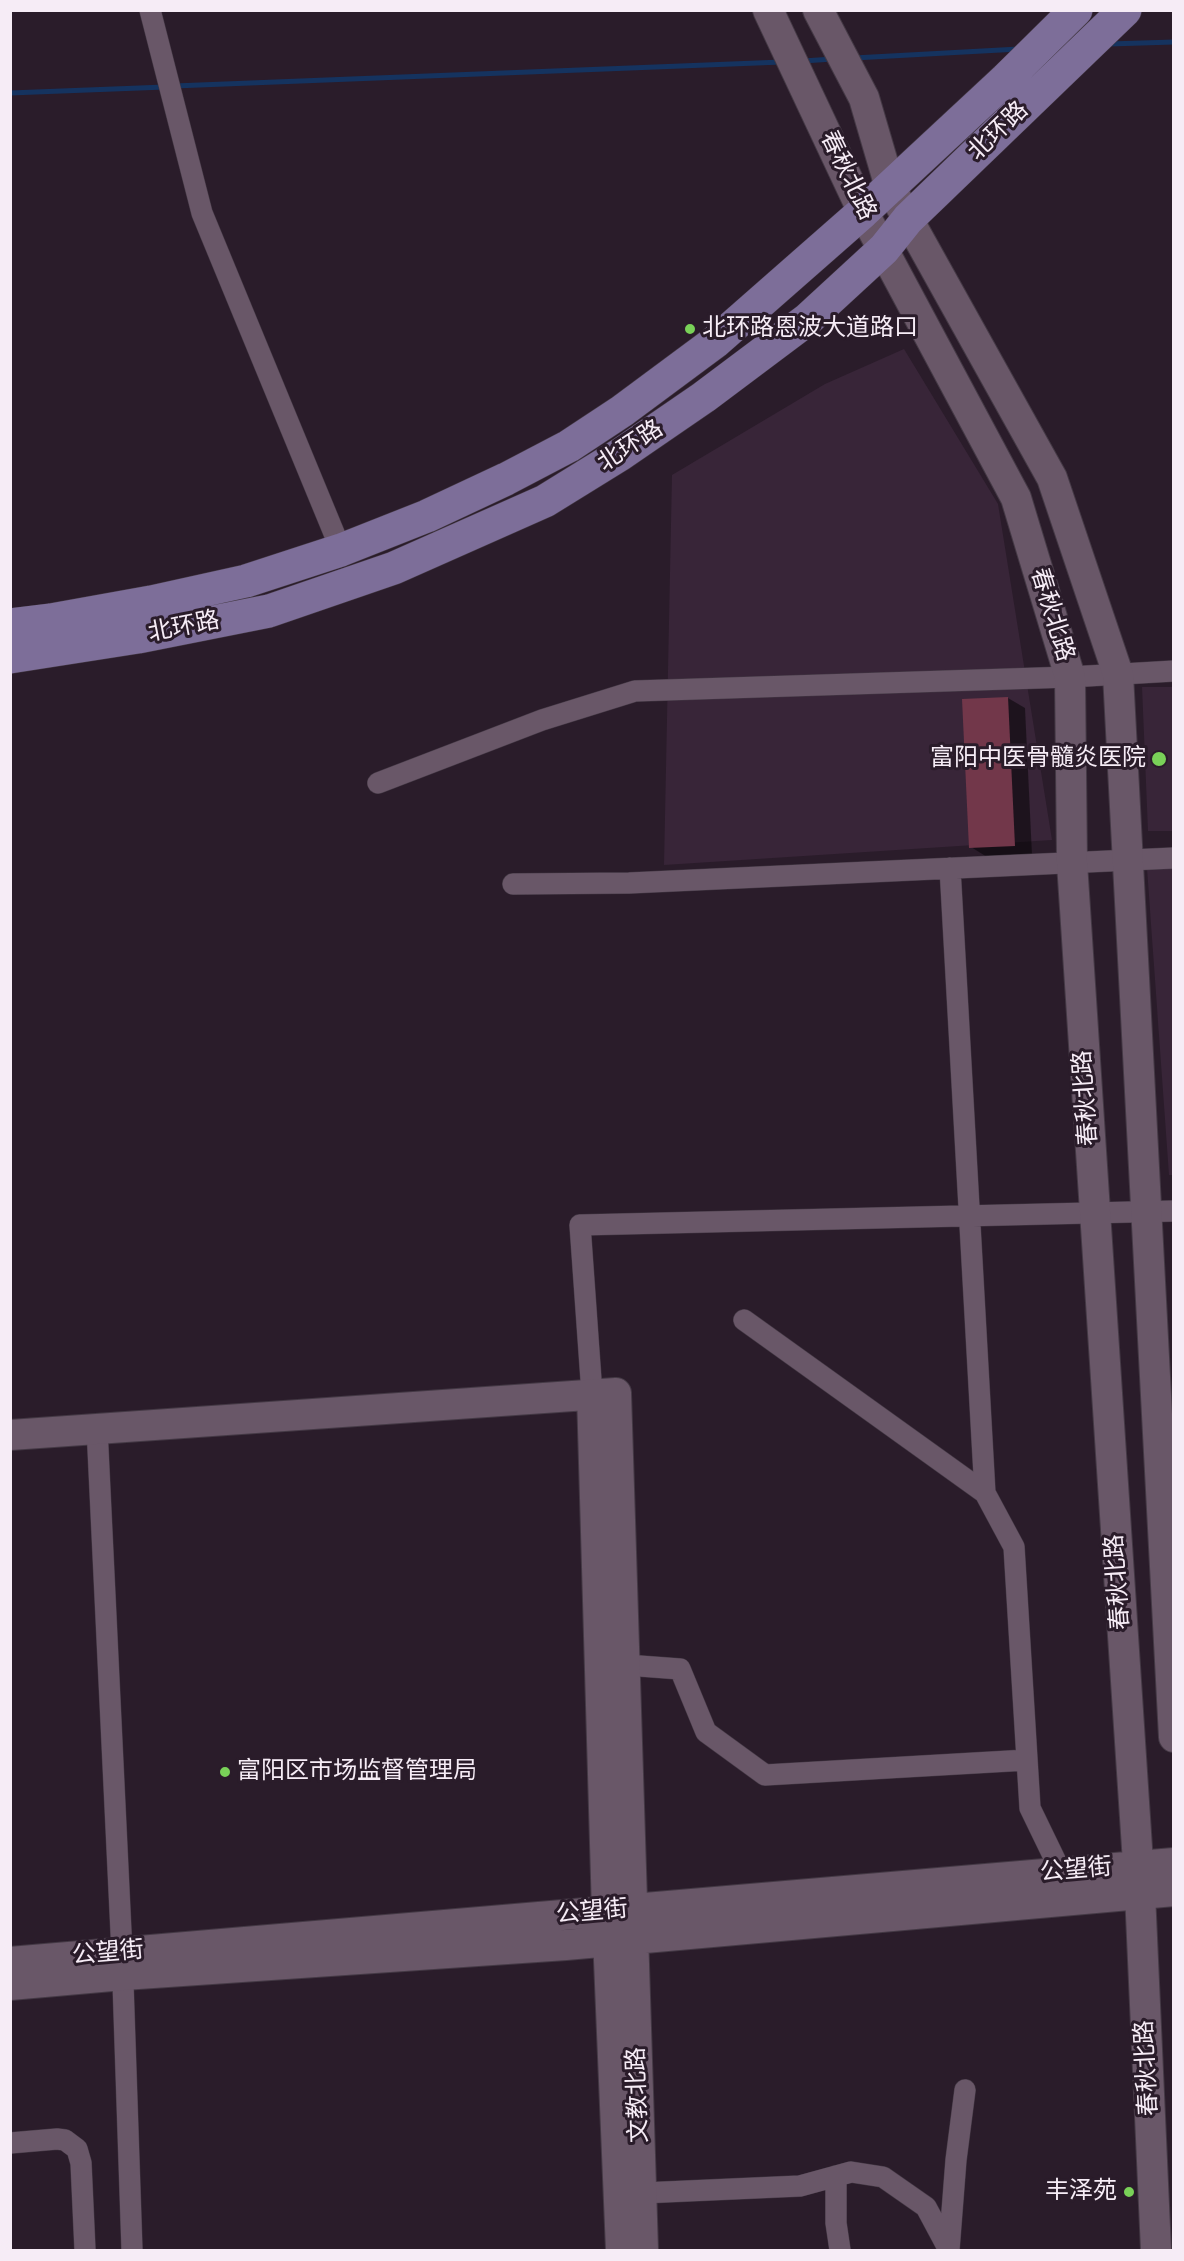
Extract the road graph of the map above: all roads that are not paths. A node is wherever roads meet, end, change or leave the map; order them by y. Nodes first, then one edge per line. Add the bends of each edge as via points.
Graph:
1 (150, 10) edge
2 (820, 15) edge
3 (1070, 15) edge
4 (770, 16) edge
5 (1118, 18) edge
6 (890, 186) junction
7 (864, 212) junction
8 (908, 219) junction
9 (884, 249) junction
10 (341, 550) junction
11 (10, 625) edge
12 (10, 657) edge
13 (1173, 671) edge
14 (1118, 674) junction
15 (1070, 677) junction
16 (378, 783) dead end
17 (1173, 858) edge
18 (1129, 861) junction
19 (1072, 863) junction
20 (950, 868) junction
21 (513, 884) dead end
22 (1095, 1211) junction
23 (1160, 1212) edge
24 (969, 1215) junction
25 (744, 1320) dead end
26 (604, 1393) junction
27 (97, 1428) junction
28 (10, 1435) edge
29 (985, 1494) junction
30 (626, 1665) junction
31 (1173, 1737) edge
32 (1027, 1760) junction
33 (1173, 1863) edge
34 (1061, 1872) junction
35 (1139, 1880) junction
36 (1173, 1891) edge
37 (620, 1911) junction
38 (621, 1941) junction
39 (10, 1962) edge
40 (123, 1964) junction
41 (10, 1985) edge
42 (965, 2090) dead end
43 (10, 2143) edge
44 (836, 2176) junction
45 (642, 2193) junction
46 (85, 2250) edge
47 (132, 2250) edge
48 (621, 2250) edge
49 (643, 2250) edge
50 (840, 2250) edge
51 (949, 2250) edge
52 (1156, 2250) edge

1 - 10 street via 202,213
2 - 6 street, 春秋北路 via 864,98
3 - 6 main road, 北环路
4 - 7 street, 春秋北路
5 - 8 main road, 北环路
6 - 7 main road, 北环路
6 - 8 street, 春秋北路
7 - 9 street, 春秋北路
7 - 10 main road, 北环路 via 715,342 569,446 427,516
8 - 9 main road, 北环路
8 - 14 street, 春秋北路 via 1052,478
9 - 12 main road, 北环路 via 808,319 705,397 545,501 394,568 269,611
9 - 15 street, 春秋北路 via 1016,498
10 - 11 main road, 北环路 via 246,581 140,604
13 - 14 street
14 - 15 street
14 - 18 street, 春秋北路
15 - 16 street via 635,691 542,720
15 - 19 street, 春秋北路
17 - 18 street
18 - 19 street
18 - 23 street, 春秋北路
19 - 20 street
19 - 22 street, 春秋北路
20 - 21 street via 629,883
20 - 24 street
22 - 23 street
22 - 24 street
22 - 35 street, 春秋北路
23 - 31 street, 春秋北路
24 - 26 street via 580,1225
24 - 29 street
25 - 29 street
26 - 27 street
26 - 30 street
26 - 37 street
27 - 28 street
27 - 40 street
29 - 32 street via 1014,1547
30 - 32 street via 680,1670 706,1732 765,1775
30 - 37 street
32 - 34 street via 1030,1808
33 - 35 street, 公望街
34 - 35 street, 公望街
34 - 37 street, 公望街
35 - 36 street, 公望街
35 - 38 street, 公望街
35 - 52 street, 春秋北路
37 - 38 street
37 - 40 street, 公望街
38 - 40 street, 公望街
38 - 45 street, 文教北路
38 - 48 street, 文教北路
39 - 40 street, 公望街
40 - 41 street, 公望街
40 - 47 street
42 - 51 street
43 - 46 street via 57,2139 76,2149 81,2163
44 - 45 street via 800,2186
44 - 50 street
44 - 51 street via 851,2172 884,2177 926,2207
45 - 49 street, 文教北路

